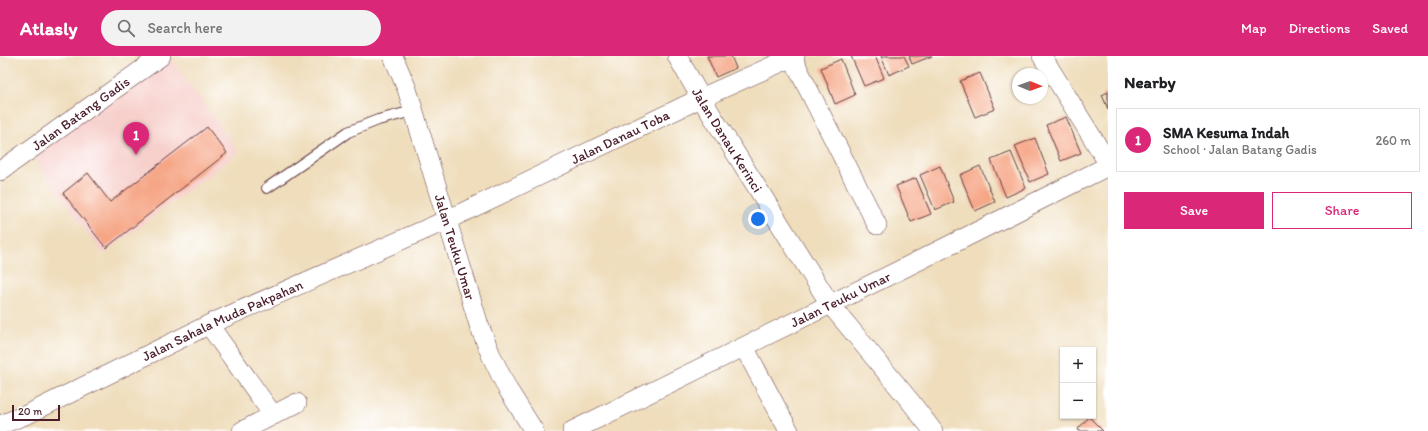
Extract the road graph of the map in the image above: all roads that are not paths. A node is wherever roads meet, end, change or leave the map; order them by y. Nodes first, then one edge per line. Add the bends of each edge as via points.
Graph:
1 (161, 56) edge
2 (393, 56) edge
3 (676, 56) edge
4 (794, 56) edge
5 (1042, 56) edge
6 (701, 98) junction
7 (413, 112) junction
8 (1108, 164) edge
9 (0, 171) edge
10 (267, 188) dead end
11 (447, 220) junction
12 (877, 225) dead end
13 (830, 304) junction
14 (209, 325) junction
15 (744, 347) junction
16 (297, 402) dead end
17 (272, 415) junction
18 (0, 425) edge
19 (242, 431) edge
20 (534, 431) edge
21 (572, 431) edge
22 (789, 431) edge
23 (933, 431) edge

1 - 9 street, Jalan Batang Gadis
2 - 7 street, Jalan Teuku Umar via 407,89
3 - 6 street, Jalan Danau Kerinci
4 - 6 street, Jalan Danau Toba
4 - 12 street
5 - 8 street
6 - 11 street, Jalan Danau Toba
6 - 13 street, Jalan Danau Kerinci
7 - 10 lane via 378,120 348,132
7 - 11 street, Jalan Teuku Umar
8 - 13 street, Jalan Teuku Umar
11 - 14 street, Jalan Sahala Muda Pakpahan
11 - 20 street, Jalan Teuku Umar via 491,356 507,388
13 - 15 street, Jalan Teuku Umar
13 - 23 street, Jalan Danau Kerinci
14 - 17 street
14 - 18 street, Jalan Sahala Muda Pakpahan via 28,414
15 - 21 street, Jalan Teuku Umar
15 - 22 street
16 - 17 street
17 - 19 street

